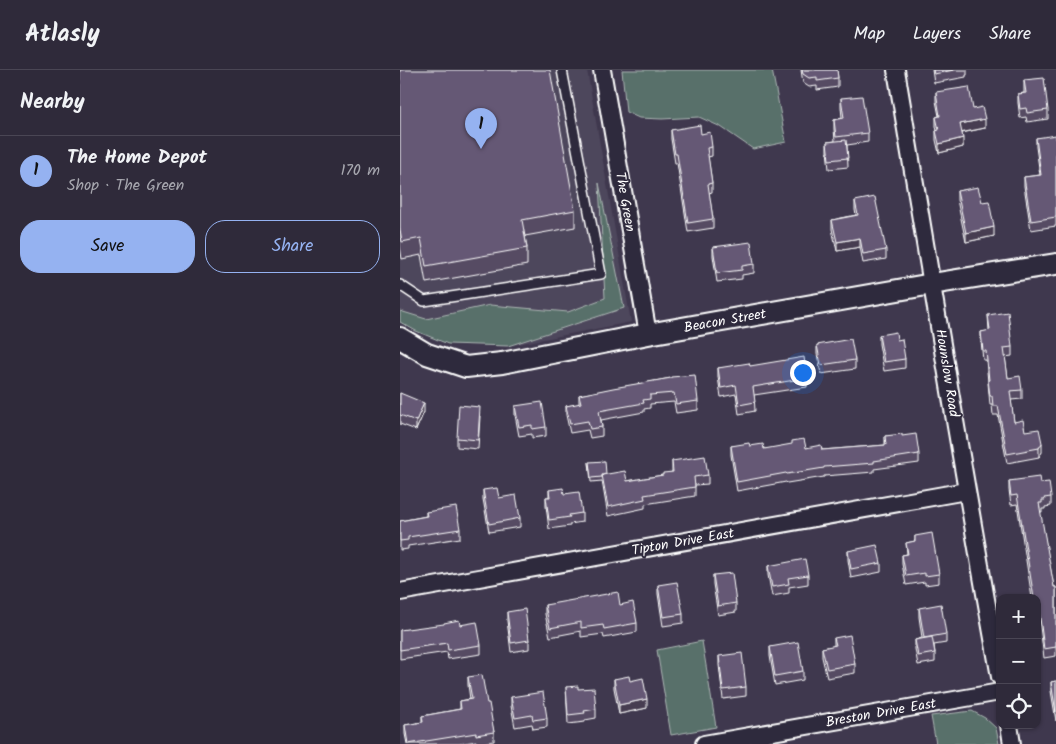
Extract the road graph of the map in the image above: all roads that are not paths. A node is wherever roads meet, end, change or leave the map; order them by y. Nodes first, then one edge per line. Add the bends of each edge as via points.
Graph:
1 (562, 70) edge
2 (602, 70) edge
3 (896, 70) edge
4 (1056, 264) edge
5 (932, 284) junction
6 (400, 285) edge
7 (648, 334) junction
8 (400, 338) edge
9 (966, 491) junction
10 (400, 592) edge
11 (996, 655) edge
12 (996, 693) edge
13 (1010, 729) edge
14 (704, 744) edge
15 (1012, 744) edge

1 - 6 lane via 601,274 424,301
2 - 7 street, The Green
3 - 5 street, Hounslow Road
4 - 5 street, Beacon Street
5 - 7 street, Beacon Street
5 - 9 street, Hounslow Road
7 - 8 street, Beacon Street via 466,367 426,354
9 - 10 street, Tipton Drive East
9 - 11 street, Hounslow Road
12 - 14 street, Breston Drive East
13 - 15 street

